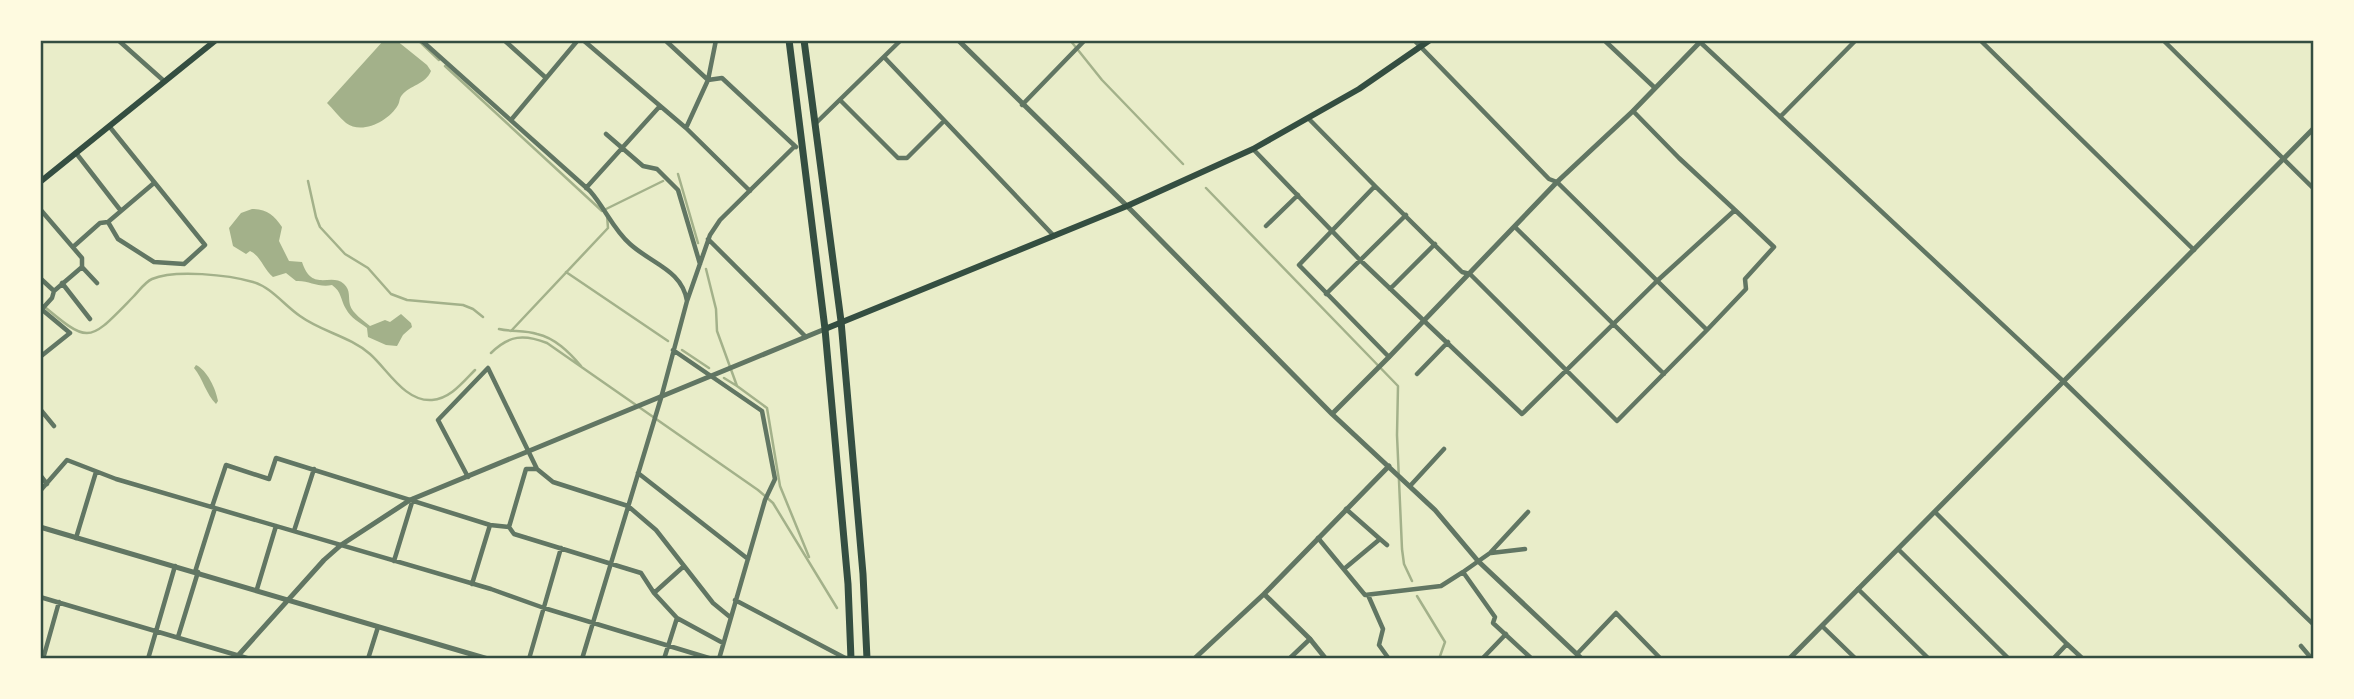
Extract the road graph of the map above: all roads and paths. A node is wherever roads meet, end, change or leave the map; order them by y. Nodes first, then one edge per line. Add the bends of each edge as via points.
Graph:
1 (118, 40) edge
2 (216, 40) edge
3 (421, 40) edge
4 (504, 40) edge
5 (581, 40) edge
6 (665, 40) edge
7 (716, 40) edge
8 (789, 40) edge
9 (804, 40) edge
10 (901, 40) edge
11 (958, 40) edge
12 (1085, 40) edge
13 (1414, 40) edge
14 (1430, 40) edge
15 (1604, 40) edge
16 (1856, 40) edge
17 (1980, 40) edge
18 (2163, 40) edge
19 (1701, 41) edge
20 (1421, 47) junction
21 (884, 57) junction
22 (545, 77) junction
23 (708, 80) junction
24 (164, 81) junction
25 (1655, 88) junction
26 (840, 100) junction
27 (1022, 105) junction
28 (660, 106) junction
29 (1633, 111) junction
30 (1780, 117) junction
31 (1308, 118) junction
32 (511, 120) junction
33 (944, 121) junction
34 (815, 124) junction
35 (109, 126) junction
36 (686, 128) junction
37 (2314, 128) edge
38 (606, 134) dead end
39 (804, 146) junction
40 (794, 147) junction
41 (622, 148) junction
42 (1253, 149) junction
43 (76, 153) junction
44 (2283, 159) junction
45 (40, 182) edge
46 (1557, 182) junction
47 (154, 183) junction
48 (1376, 186) junction
49 (586, 188) junction
50 (2314, 189) edge
51 (750, 191) junction
52 (1298, 195) junction
53 (1127, 206) junction
54 (40, 209) edge
55 (1735, 209) junction
56 (121, 211) junction
57 (1406, 215) junction
58 (108, 222) junction
59 (1266, 226) dead end
60 (1515, 227) junction
61 (1332, 231) junction
62 (1054, 236) junction
63 (708, 239) junction
64 (1435, 244) junction
65 (72, 247) junction
66 (2194, 250) junction
67 (1360, 260) junction
68 (700, 265) junction
69 (82, 267) junction
70 (1470, 274) junction
71 (40, 278) edge
72 (1657, 281) junction
73 (97, 283) dead end
74 (62, 284) junction
75 (1390, 289) junction
76 (54, 291) junction
77 (1326, 294) junction
78 (687, 301) junction
79 (43, 308) edge
80 (90, 319) dead end
81 (1425, 320) junction
82 (841, 321) junction
83 (1613, 324) junction
84 (825, 330) junction
85 (1707, 330) junction
86 (806, 337) junction
87 (1448, 342) junction
88 (673, 351) junction
89 (1390, 357) junction
90 (40, 358) edge
91 (1566, 370) junction
92 (1417, 374) dead end
93 (1664, 374) junction
94 (710, 375) junction
95 (2064, 382) junction
96 (661, 398) junction
97 (40, 409) edge
98 (1332, 414) junction
99 (54, 426) dead end
100 (1444, 449) dead end
101 (529, 453) junction
102 (1391, 468) junction
103 (314, 469) junction
104 (537, 469) junction
105 (97, 472) junction
106 (638, 473) junction
107 (40, 475) edge
108 (469, 477) junction
109 (47, 484) junction
110 (1410, 486) junction
111 (40, 491) edge
112 (413, 499) junction
113 (628, 506) junction
114 (214, 508) junction
115 (1346, 509) junction
116 (1528, 512) dead end
117 (1935, 512) junction
118 (490, 525) junction
119 (276, 526) junction
120 (40, 527) edge
121 (509, 527) junction
122 (294, 531) junction
123 (76, 538) junction
124 (1318, 538) junction
125 (1380, 538) junction
126 (341, 545) junction
127 (1387, 545) dead end
128 (561, 548) junction
129 (1898, 549) junction
130 (1525, 550) dead end
131 (1490, 553) junction
132 (748, 559) junction
133 (394, 561) junction
134 (1478, 561) junction
135 (611, 564) junction
136 (175, 566) junction
137 (684, 566) junction
138 (1344, 569) junction
139 (197, 572) junction
140 (1463, 572) junction
141 (472, 584) junction
142 (257, 589) junction
143 (1858, 589) junction
144 (654, 593) junction
145 (1264, 594) junction
146 (1368, 595) junction
147 (40, 597) edge
148 (288, 598) junction
149 (735, 600) junction
150 (59, 602) junction
151 (544, 608) junction
152 (730, 617) junction
153 (677, 618) junction
154 (593, 623) junction
155 (2314, 625) edge
156 (378, 626) junction
157 (1822, 626) junction
158 (156, 631) junction
159 (1506, 634) junction
160 (178, 637) junction
161 (1310, 639) junction
162 (723, 643) junction
163 (2067, 644) junction
164 (668, 645) junction
165 (2301, 646) dead end
166 (236, 657) edge
167 (473, 657) edge
168 (1577, 657) edge
169 (43, 659) edge
170 (148, 659) edge
171 (250, 659) edge
172 (368, 659) edge
173 (488, 659) edge
174 (528, 659) edge
175 (582, 659) edge
176 (664, 659) edge
177 (712, 659) edge
178 (719, 659) edge
179 (849, 659) edge
180 (867, 659) edge
181 (1194, 659) edge
182 (1289, 659) edge
183 (1326, 659) edge
184 (1388, 659) edge
185 (1480, 659) edge
186 (1532, 659) edge
187 (1661, 659) edge
188 (1789, 659) edge
189 (1856, 659) edge
190 (1929, 659) edge
191 (2009, 659) edge
192 (2053, 659) edge
193 (2082, 659) edge
194 (2312, 659) edge

1 - 24 street
2 - 24 main road
3 - 32 street
4 - 22 street
5 - 22 street
5 - 28 street
6 - 23 street
7 - 23 street
8 - 39 highway
9 - 34 highway
10 - 21 street
11 - 27 street
12 - 27 street
13 - 20 street
14 - 20 main road
15 - 25 street
16 - 30 street
17 - 66 street
18 - 44 street
19 - 25 street
19 - 30 street
20 - 31 main road
20 - 46 street via 1549,179
21 - 26 street
21 - 33 street
22 - 32 street
23 - 36 street
23 - 40 street via 722,78
24 - 35 main road
25 - 29 street
26 - 33 street via 898,158 906,158
26 - 34 street
27 - 53 street
28 - 36 street
28 - 41 street
29 - 46 street
29 - 55 street
30 - 95 street
31 - 42 main road
31 - 48 street
32 - 49 street
33 - 62 street
34 - 82 highway
35 - 43 main road
35 - 47 street
36 - 51 street
37 - 44 street
38 - 41 street
39 - 40 street
39 - 84 highway
40 - 51 street
41 - 49 street
41 - 68 street via 643,166 657,169 678,190
42 - 52 street
42 - 53 main road
43 - 45 main road
43 - 56 street
44 - 50 street
44 - 66 street
46 - 60 street
46 - 72 street
47 - 56 street
47 - 58 street via 205,245 184,264 154,262 118,239
48 - 57 street
48 - 61 street
49 - 78 street via 631,244 685,287
51 - 63 street
52 - 59 street
52 - 61 street
53 - 62 main road
53 - 98 street
54 - 65 street
55 - 72 street
55 - 85 street via 1774,247 1745,279 1746,289
56 - 58 street
57 - 64 street
57 - 67 street
58 - 65 street via 100,223
60 - 70 street
60 - 83 street
61 - 67 street
61 - 77 street via 1299,265
62 - 82 main road
63 - 68 street
63 - 86 street
64 - 70 street via 1462,272
64 - 75 street
65 - 69 street via 82,258
66 - 95 street
67 - 75 street
67 - 77 street
68 - 78 street
69 - 73 street
69 - 74 street
70 - 81 street
70 - 91 street
71 - 76 street
72 - 83 street
72 - 85 street
74 - 76 street
74 - 80 street
75 - 81 street
76 - 79 street
77 - 89 street
78 - 88 street
79 - 90 street via 70,333
81 - 87 street
81 - 89 street
82 - 84 main road
82 - 180 highway
83 - 91 street
83 - 93 street
84 - 86 street
84 - 179 highway via 848,584
85 - 93 street
86 - 94 street
87 - 91 street via 1522,414
87 - 92 street
88 - 94 street
88 - 96 street
89 - 98 street
91 - 93 street via 1617,421
94 - 96 street
94 - 132 street via 762,411 775,479
95 - 117 street
95 - 155 street
96 - 101 street
96 - 106 street
97 - 99 street
98 - 102 street
100 - 110 street
101 - 104 street
101 - 108 street
101 - 108 street via 488,368 438,420
102 - 110 street
102 - 115 street
103 - 112 street
103 - 114 street via 276,458 269,479 226,465
103 - 122 street
104 - 113 street via 553,482
104 - 121 street via 526,470
105 - 109 street via 67,460
105 - 114 street
105 - 123 street
106 - 113 street
106 - 132 street
107 - 109 street
108 - 112 street
109 - 111 street
110 - 134 street
112 - 118 street
112 - 126 street
112 - 133 street
113 - 135 street
113 - 137 street via 656,530
114 - 119 street
114 - 139 street
115 - 124 street
115 - 125 street
116 - 131 street
117 - 129 street
117 - 163 street
118 - 121 street
118 - 141 street
119 - 122 street
119 - 142 street
120 - 123 street
121 - 128 street via 514,534
122 - 126 street
123 - 136 street
124 - 138 street
124 - 145 street
125 - 127 street
125 - 138 street
126 - 133 street
126 - 148 street
128 - 135 street
128 - 151 street
129 - 143 street
129 - 191 street
130 - 131 street
131 - 134 street
132 - 149 street
133 - 141 street
134 - 140 street
134 - 168 street
135 - 144 street via 641,573
135 - 154 street
136 - 139 street
136 - 158 street
137 - 144 street
137 - 152 street
138 - 146 street
139 - 142 street
139 - 160 street
140 - 146 street via 1441,586
140 - 159 street via 1495,617 1493,623
141 - 151 street
142 - 148 street
143 - 157 street
143 - 190 street
144 - 153 street
145 - 161 street
145 - 181 street
146 - 184 street via 1383,629 1379,645
147 - 150 street
148 - 156 street
148 - 166 street
149 - 152 street
149 - 179 street
150 - 158 street
150 - 169 street
151 - 154 street
151 - 174 street
152 - 162 street
153 - 162 street
153 - 164 street
154 - 164 street
154 - 175 street
156 - 167 street
156 - 172 street
157 - 188 street
157 - 189 street
158 - 160 street
158 - 170 street
159 - 185 street
159 - 186 street
160 - 166 street
161 - 182 street
161 - 183 street
162 - 178 street
163 - 192 street
163 - 193 street
164 - 176 street
164 - 177 street
165 - 194 street
166 - 171 street
167 - 173 street
168 - 187 street via 1616,613

